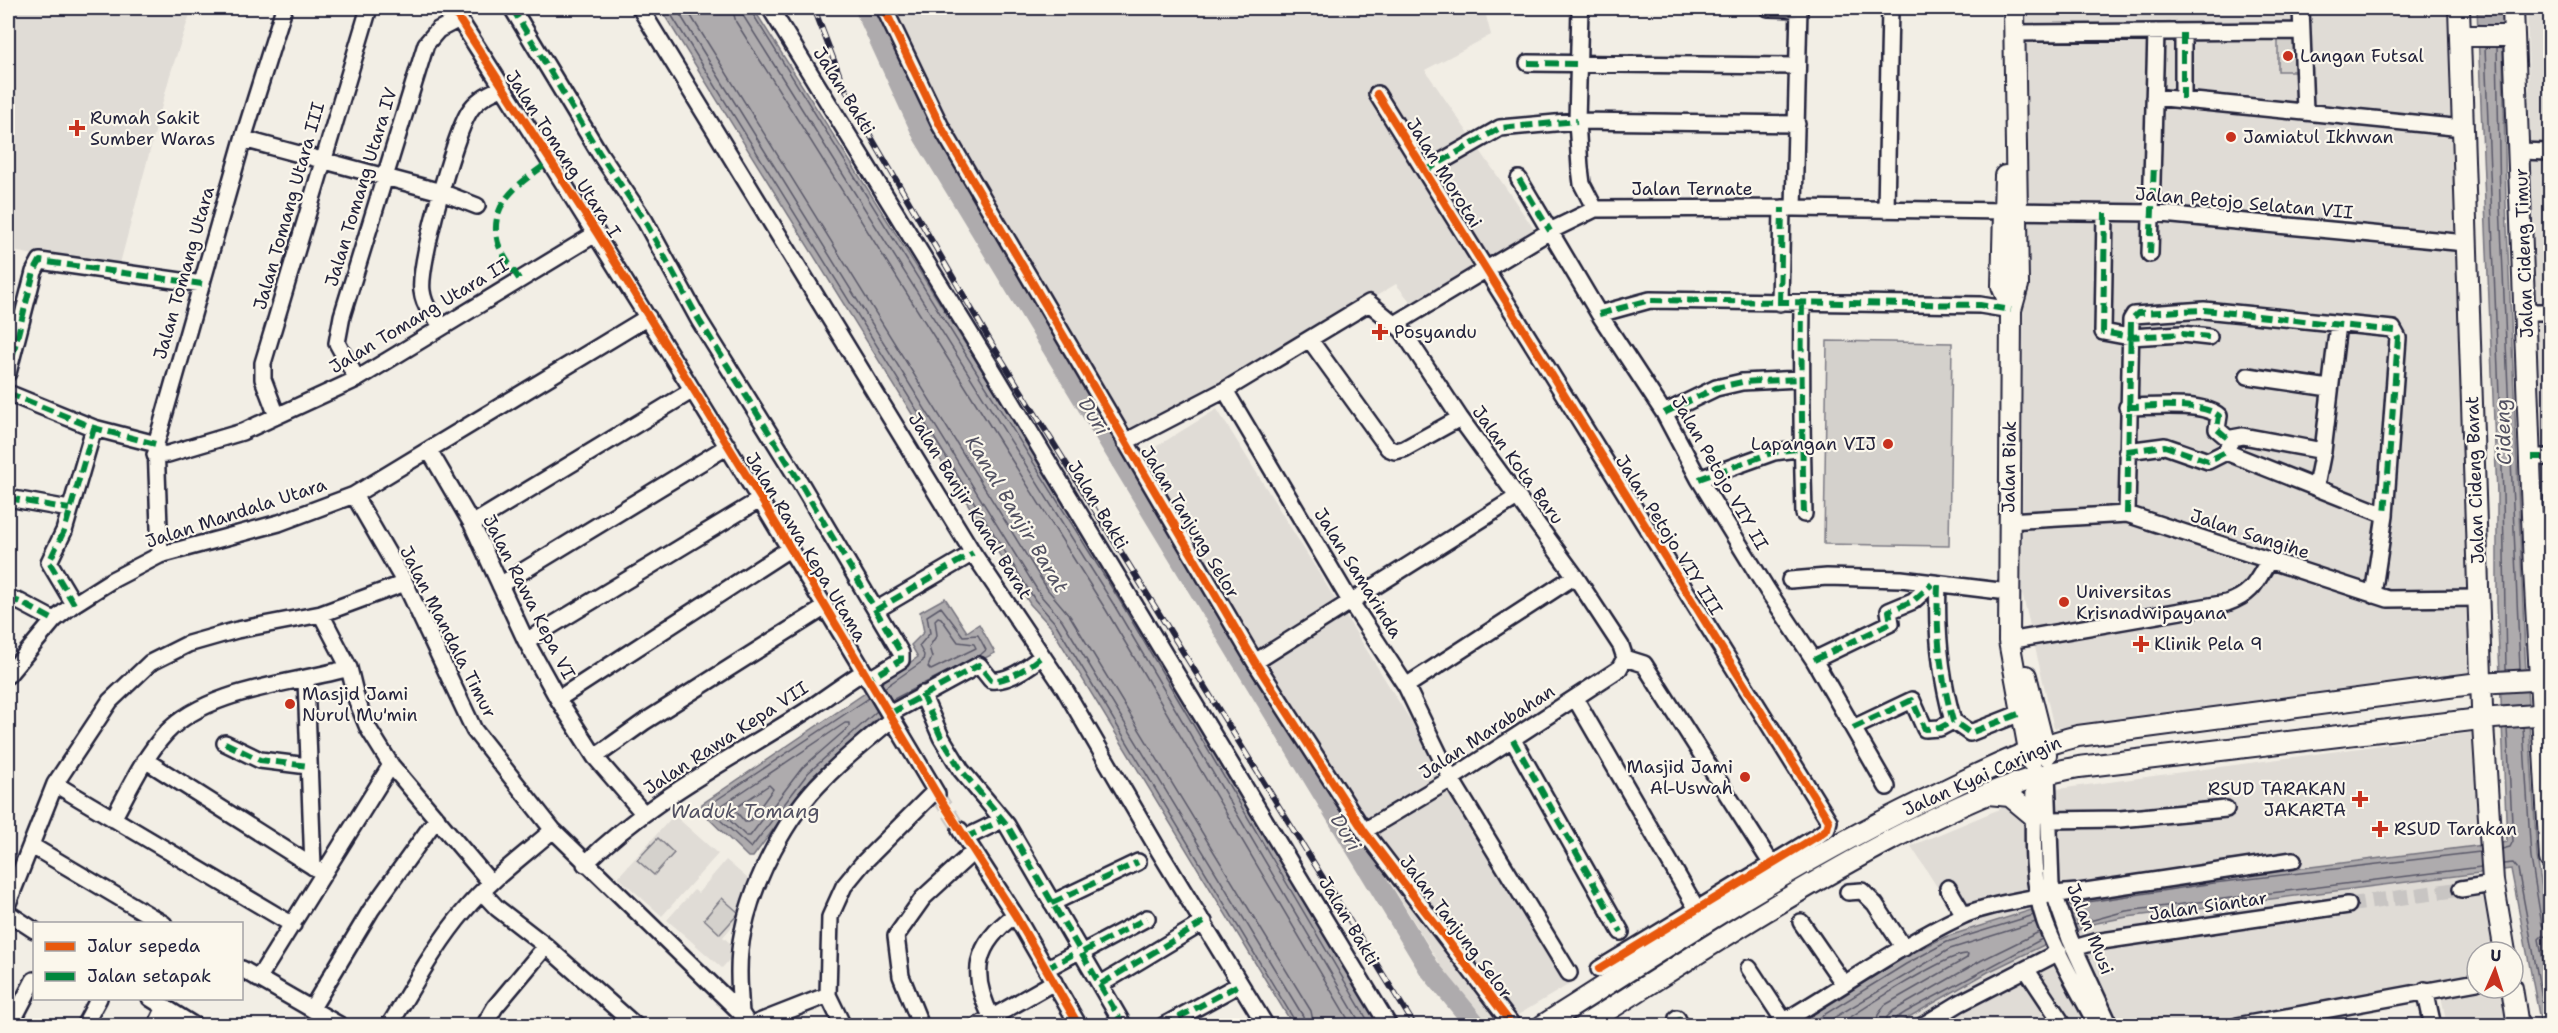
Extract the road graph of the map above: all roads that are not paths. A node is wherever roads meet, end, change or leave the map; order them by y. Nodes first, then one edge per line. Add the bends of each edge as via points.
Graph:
1 (284, 8) edge
2 (369, 8) edge
3 (512, 8) edge
4 (640, 8) edge
5 (770, 8) edge
6 (884, 8) edge
7 (1580, 8) edge
8 (1768, 8) edge
9 (1799, 8) edge
10 (1890, 8) edge
11 (2014, 8) edge
12 (2301, 8) edge
13 (2459, 8) edge
14 (2513, 8) edge
15 (456, 13) edge
16 (2156, 32) junction
17 (2183, 32) junction
18 (2302, 32) junction
19 (2014, 33) junction
20 (2464, 36) junction
21 (2510, 36) junction
22 (1528, 63) dead end
23 (1579, 64) junction
24 (1797, 66) junction
25 (502, 88) junction
26 (1377, 94) dead end
27 (2154, 97) junction
28 (2183, 99) junction
29 (2305, 111) junction
30 (1577, 121) junction
31 (1797, 124) junction
32 (2463, 128) junction
33 (243, 139) junction
34 (2520, 151) junction
35 (2550, 152) edge
36 (322, 161) junction
37 (1430, 168) dead end
38 (383, 178) junction
39 (1519, 179) dead end
40 (441, 192) junction
41 (477, 206) dead end
42 (1788, 208) junction
43 (1595, 209) junction
44 (1886, 210) junction
45 (2011, 212) junction
46 (2105, 213) junction
47 (2152, 213) junction
48 (1550, 231) junction
49 (597, 233) junction
50 (2466, 243) junction
51 (2150, 254) dead end
52 (1485, 268) junction
53 (201, 284) junction
54 (1780, 303) junction
55 (1802, 303) junction
56 (2011, 309) junction
57 (2180, 312) junction
58 (2526, 312) junction
59 (2550, 312) edge
60 (1599, 314) junction
61 (648, 316) junction
62 (1397, 323) junction
63 (2338, 324) junction
64 (443, 326) junction
65 (2181, 334) junction
66 (2209, 337) dead end
67 (2130, 338) junction
68 (1310, 340) junction
69 (8, 373) edge
70 (2248, 376) dead end
71 (357, 379) junction
72 (1800, 379) junction
73 (2329, 388) junction
74 (693, 390) junction
75 (1225, 390) junction
76 (8, 393) edge
77 (2127, 407) junction
78 (1664, 413) junction
79 (277, 416) junction
80 (1460, 418) junction
81 (94, 428) junction
82 (1125, 442) junction
83 (728, 446) junction
84 (2228, 446) junction
85 (1804, 448) junction
86 (155, 449) junction
87 (429, 450) junction
88 (2127, 451) junction
89 (2323, 451) junction
90 (2541, 457) edge
91 (1699, 479) junction
92 (2316, 486) junction
93 (354, 495) junction
94 (1517, 497) junction
95 (8, 498) edge
96 (761, 499) junction
97 (69, 509) junction
98 (1804, 514) dead end
99 (2127, 514) junction
100 (2385, 515) junction
101 (2008, 521) junction
102 (472, 524) junction
103 (789, 549) junction
104 (973, 553) junction
105 (160, 555) junction
106 (2269, 560) junction
107 (2542, 569) edge
108 (1575, 576) junction
109 (1790, 580) dead end
110 (405, 583) junction
111 (500, 585) junction
112 (1935, 585) junction
113 (2008, 592) junction
114 (2373, 595) junction
115 (8, 598) edge
116 (2479, 598) junction
117 (1350, 601) junction
118 (74, 604) junction
119 (824, 608) junction
120 (876, 610) junction
121 (321, 614) junction
122 (54, 620) junction
123 (2012, 636) junction
124 (526, 641) junction
125 (1042, 656) junction
126 (1625, 658) junction
127 (1814, 660) junction
128 (1255, 662) junction
129 (349, 668) junction
130 (8, 675) edge
131 (867, 679) junction
132 (306, 680) junction
133 (2540, 680) edge
134 (2487, 682) junction
135 (1406, 686) junction
136 (922, 694) junction
137 (1575, 698) junction
138 (558, 699) junction
139 (2021, 713) junction
140 (891, 715) junction
141 (2541, 715) edge
142 (2487, 719) junction
143 (1953, 721) junction
144 (1853, 728) junction
145 (1513, 740) junction
146 (225, 742) dead end
147 (2037, 747) junction
148 (595, 757) junction
149 (145, 760) junction
150 (391, 765) junction
151 (308, 766) junction
152 (2040, 774) junction
153 (1451, 779) junction
154 (55, 784) junction
155 (1887, 786) dead end
156 (1986, 794) junction
157 (2226, 809) dead end
158 (644, 814) junction
159 (437, 818) junction
160 (2042, 818) junction
161 (113, 819) junction
162 (1002, 820) junction
163 (553, 830) junction
164 (1364, 831) junction
165 (32, 846) junction
166 (2550, 850) edge
167 (974, 852) junction
168 (2293, 860) dead end
169 (1138, 862) dead end
170 (585, 864) junction
171 (1771, 864) junction
172 (318, 870) junction
173 (2493, 883) junction
174 (486, 888) junction
175 (1948, 888) dead end
176 (2461, 889) tunnel mouth
177 (1848, 892) dead end
178 (2047, 899) junction
179 (8, 903) edge
180 (1052, 903) junction
181 (1694, 904) dead end
182 (2348, 904) tunnel mouth
183 (8, 913) edge
184 (1015, 915) junction
185 (1964, 915) junction
186 (1147, 918) dead end
187 (161, 922) edge
188 (1204, 922) junction
189 (1801, 922) dead end
190 (293, 925) junction
191 (33, 929) edge
192 (1621, 932) dead end
193 (2503, 940) edge
194 (546, 946) junction
195 (2064, 946) junction
196 (1904, 948) junction
197 (1080, 952) junction
198 (1749, 968) dead end
199 (1599, 969) dead end
200 (2026, 969) junction
201 (243, 970) edge
202 (1569, 973) dead end
203 (1050, 975) junction
204 (258, 979) junction
205 (33, 982) edge
206 (1843, 983) junction
207 (1101, 984) junction
208 (1240, 984) junction
209 (2465, 984) edge
210 (2425, 990) junction
211 (828, 995) junction
212 (98, 1000) edge
213 (152, 1000) edge
214 (2514, 1000) edge
215 (165, 1007) junction
216 (312, 1008) junction
217 (992, 1018) junction
218 (746, 1021) edge
219 (1780, 1023) edge
220 (10, 1026) edge
221 (84, 1026) edge
222 (156, 1026) edge
223 (195, 1026) edge
224 (341, 1026) edge
225 (389, 1026) edge
226 (484, 1026) edge
227 (636, 1026) edge
228 (843, 1026) edge
229 (921, 1026) edge
230 (977, 1026) edge
231 (1079, 1026) edge
232 (1124, 1026) edge
233 (1163, 1026) edge
234 (1266, 1026) edge
235 (1389, 1026) edge
236 (1513, 1026) edge
237 (1542, 1026) edge
238 (1583, 1026) edge
239 (1923, 1026) edge
240 (2064, 1026) edge
241 (2097, 1026) edge
242 (2110, 1026) edge
243 (2237, 1026) edge
244 (2433, 1026) edge
245 (2518, 1026) edge

1 - 33 street, Jalan Tomang Utara
2 - 36 street, Jalan Tomang Utara III
3 - 120 street via 645,221 699,320
4 - 104 street, Jalan Banjir Kanal Barat
5 - 235 street, Jalan Bakti
6 - 82 street, Jalan Tanjung Selor via 940,125
7 - 23 street
8 - 9 street
9 - 24 street
10 - 44 street
11 - 19 main road, Jalan Biak
12 - 18 street
13 - 20 main road, Jalan Cideng Barat
14 - 21 main road, Jalan Cideng Timur
15 - 25 street, Jalan Tomang Utara I
15 - 38 street, Jalan Tomang Utara IV via 426,44
16 - 17 street
16 - 19 street
16 - 27 street
17 - 18 street
17 - 28 street
18 - 29 street
19 - 45 main road, Jalan Biak via 2013,90 2018,112
20 - 21 main road
20 - 32 main road, Jalan Cideng Barat
21 - 34 main road, Jalan Cideng Timur
22 - 23 street
23 - 24 street
23 - 30 street
24 - 31 street
25 - 40 street via 484,96 470,110
25 - 49 street, Jalan Tomang Utara I
26 - 52 street, Jalan Morotai
27 - 28 street
27 - 47 street
28 - 29 street
29 - 32 street
30 - 31 street
30 - 37 street via 1500,128
30 - 43 street via 1582,184
31 - 42 street
32 - 50 main road, Jalan Cideng Barat
33 - 36 street
33 - 53 street, Jalan Tomang Utara
34 - 35 street
34 - 58 main road, Jalan Cideng Timur
36 - 38 street
36 - 79 street, Jalan Tomang Utara III via 263,363 263,379
38 - 40 street
38 - 71 street, Jalan Tomang Utara IV via 337,343
39 - 48 street, Jalan Petojo VIY II
40 - 41 street
40 - 64 street via 422,268 422,291 430,313
42 - 43 street, Jalan Ternate
42 - 44 street, Jalan Ternate
42 - 54 street
43 - 48 street, Jalan Ternate
44 - 45 street, Jalan Ternate
45 - 46 street, Jalan Petojo Selatan VII
45 - 56 main road, Jalan Biak via 2018,285
46 - 47 street, Jalan Petojo Selatan VII
46 - 67 street via 2103,332
47 - 50 street, Jalan Petojo Selatan VII
47 - 51 street
48 - 52 street, Jalan Ternate
48 - 60 street, Jalan Petojo VIY II
49 - 61 street, Jalan Tomang Utara I
49 - 64 street, Jalan Tomang Utara II
50 - 116 main road, Jalan Cideng Barat
52 - 62 street, Jalan Ternate
52 - 171 street, Jalan Petojo VIY III via 1829,821 1827,830
53 - 69 street via 76,268 44,260 37,264
53 - 86 street, Jalan Tomang Utara
54 - 55 street
54 - 60 street via 1644,300
55 - 56 street via 1980,305
55 - 72 street
56 - 101 main road, Jalan Biak
57 - 63 street via 2204,310
57 - 65 street
57 - 67 street via 2134,315
58 - 59 street
58 - 90 main road, Jalan Cideng Timur
60 - 78 street, Jalan Petojo VIY II
61 - 74 street, Jalan Rawa Kepa Utama
61 - 87 street, Jalan Mandala Utara
62 - 68 street, Jalan Kota Baru via 1369,303
62 - 80 street, Jalan Kota Baru
63 - 73 street
63 - 100 street via 2393,329 2397,333
64 - 71 street, Jalan Tomang Utara II
65 - 66 street
65 - 67 street
67 - 77 street
68 - 75 street
68 - 80 street via 1388,448 1404,449
70 - 73 street
71 - 79 street, Jalan Tomang Utara II
72 - 78 street via 1742,382 1716,388
72 - 85 street
73 - 89 street
74 - 83 street, Jalan Rawa Kepa Utama
74 - 102 street
75 - 82 street
75 - 117 street, Jalan Samarinda
76 - 81 street
77 - 84 street via 2191,407 2215,413 2219,416 2217,429
77 - 88 street
78 - 91 street, Jalan Petojo VIY II
79 - 86 street, Jalan Tomang Utara II via 242,432 168,454
80 - 94 street, Jalan Kota Baru
81 - 86 street
81 - 97 street
82 - 128 street, Jalan Tanjung Selor
83 - 96 street, Jalan Rawa Kepa Utama
83 - 111 street
84 - 88 street via 2208,461 2165,446
84 - 89 street via 2235,436 2243,436
84 - 92 street
85 - 91 street via 1774,452
85 - 98 street
86 - 105 street, Jalan Tomang Utara
87 - 93 street, Jalan Mandala Utara
87 - 102 street, Jalan Rawa Kepa VI
88 - 99 street
89 - 92 street
90 - 107 main road, Jalan Cideng Timur
91 - 127 street, Jalan Petojo VIY II
92 - 100 street
93 - 105 street, Jalan Mandala Utara via 279,523
93 - 110 street, Jalan Mandala Timur
94 - 108 street, Jalan Kota Baru
94 - 117 street
95 - 97 street
96 - 103 street, Jalan Rawa Kepa Utama
96 - 124 street
97 - 118 street via 64,531 49,562
99 - 101 street, Jalan Sangihe
99 - 106 street, Jalan Sangihe
100 - 114 street
101 - 113 main road, Jalan Biak
102 - 111 street, Jalan Rawa Kepa VI
103 - 119 street, Jalan Rawa Kepa Utama
103 - 138 street
104 - 120 street
104 - 125 street, Jalan Banjir Kanal Barat
105 - 118 street, Jalan Mandala Utara
106 - 114 street, Jalan Sangihe
106 - 123 street via 2252,589 2244,597 2227,603
107 - 133 main road, Jalan Cideng Timur
108 - 126 street, Jalan Kota Baru via 1621,645
108 - 135 street
109 - 112 street via 1900,579
110 - 121 street
110 - 163 street, Jalan Mandala Timur via 474,730
111 - 124 street, Jalan Rawa Kepa VI
112 - 113 street
112 - 127 street via 1913,601 1889,611 1891,624
112 - 143 street via 1941,674
113 - 123 main road, Jalan Biak
114 - 116 street, Jalan Sangihe via 2388,599
115 - 122 street
116 - 134 main road, Jalan Cideng Barat
117 - 128 street
117 - 135 street, Jalan Samarinda
118 - 122 street, Jalan Mandala Utara
119 - 131 street, Jalan Rawa Kepa Utama
119 - 148 street
120 - 131 street, Jalan Rawa Kepa VII via 902,657
121 - 129 street
121 - 154 street via 198,641 150,663 111,701
122 - 130 street, Jalan Mandala Utara
123 - 139 main road, Jalan Biak
123 - 147 main road, Jalan Biak
124 - 138 street, Jalan Rawa Kepa VI
125 - 136 street via 998,681 991,680 979,665
125 - 188 street, Jalan Banjir Kanal Barat
126 - 137 street, Jalan Marabahan via 1619,669
126 - 171 street via 1644,664
127 - 144 street, Jalan Petojo VIY II
128 - 164 street, Jalan Tanjung Selor
129 - 132 street
129 - 150 street via 368,728
131 - 140 street, Jalan Rawa Kepa Utama
131 - 158 street, Jalan Rawa Kepa VII via 720,762
132 - 149 street via 246,691 200,708 167,732
132 - 151 street
133 - 134 main road, Jalan Kyai Caringin
133 - 141 main road, Jalan Cideng Timur
134 - 142 main road, Jalan Cideng Barat
134 - 147 main road, Jalan Kyai Caringin via 2078,736
135 - 153 street, Jalan Samarinda
136 - 140 street
136 - 162 street via 961,770
137 - 145 street, Jalan Marabahan
137 - 181 street
138 - 148 street, Jalan Rawa Kepa VI
139 - 143 street via 1970,733
139 - 147 main road, Jalan Biak
140 - 211 street, Jalan Rawa Kepa Utama via 936,792 844,886 830,917
140 - 218 street via 822,780 784,831 759,880 743,931 738,976
141 - 142 main road, Jalan Kyai Caringin
141 - 166 main road, Jalan Cideng Timur
142 - 152 main road, Jalan Kyai Caringin
142 - 173 main road, Jalan Cideng Barat via 2488,837
143 - 144 street via 1940,728 1925,729 1912,700
144 - 155 street, Jalan Petojo VIY II
145 - 153 street, Jalan Marabahan
145 - 192 street
146 - 151 street via 260,759
147 - 152 main road, Jalan Biak
147 - 237 main road, Jalan Kyai Caringin via 1895,814 1802,864
148 - 158 street, Jalan Rawa Kepa VI
149 - 161 street
149 - 172 street
150 - 159 street
150 - 172 street
151 - 172 street
152 - 156 main road, Jalan Kyai Caringin
152 - 160 street, Jalan Musi
153 - 164 street, Jalan Marabahan
153 - 202 street, Jalan Samarinda
154 - 161 street
154 - 165 street
156 - 160 main road via 2010,796
156 - 238 main road, Jalan Kyai Caringin via 1835,869
157 - 160 street via 2120,819
158 - 170 street, Jalan Rawa Kepa VII
159 - 174 street
159 - 216 street via 371,910
160 - 178 street, Jalan Musi
161 - 190 street
162 - 167 street via 962,834
162 - 180 street
163 - 170 street, Jalan Mandala Timur
163 - 174 street
164 - 236 street, Jalan Tanjung Selor
165 - 179 street
165 - 187 street
167 - 184 street
167 - 229 street via 923,898 896,936 901,976
168 - 178 street
169 - 180 street
170 - 218 street, Jalan Mandala Timur
171 - 199 street
172 - 190 street
173 - 176 street
173 - 193 main road, Jalan Cideng Barat
174 - 194 street via 497,908
174 - 225 street via 450,928
175 - 185 street
177 - 196 street via 1862,891
178 - 185 street
178 - 195 street, Jalan Musi
180 - 197 street
182 - 195 street, Jalan Siantar
183 - 191 street
184 - 203 street
184 - 217 street via 981,953 978,978
185 - 196 street
186 - 197 street
188 - 207 street
188 - 208 street, Jalan Banjir Kanal Barat
189 - 206 street
190 - 204 street
194 - 226 street
194 - 227 street
195 - 200 street, Jalan Siantar
195 - 241 street, Jalan Musi
195 - 242 street, Jalan Musi
196 - 206 street
197 - 203 street
197 - 207 street
198 - 219 street
200 - 239 street, Jalan Siantar
200 - 240 street
201 - 204 street
203 - 217 street
203 - 231 street
204 - 216 street
205 - 220 street
206 - 219 street
207 - 232 street
208 - 233 street
208 - 234 street, Jalan Banjir Kanal Barat
209 - 210 street
210 - 243 street
210 - 244 street
211 - 218 street
211 - 228 street
212 - 221 street
213 - 215 street
214 - 245 main road
215 - 222 street
215 - 223 street
216 - 224 street
217 - 230 street

